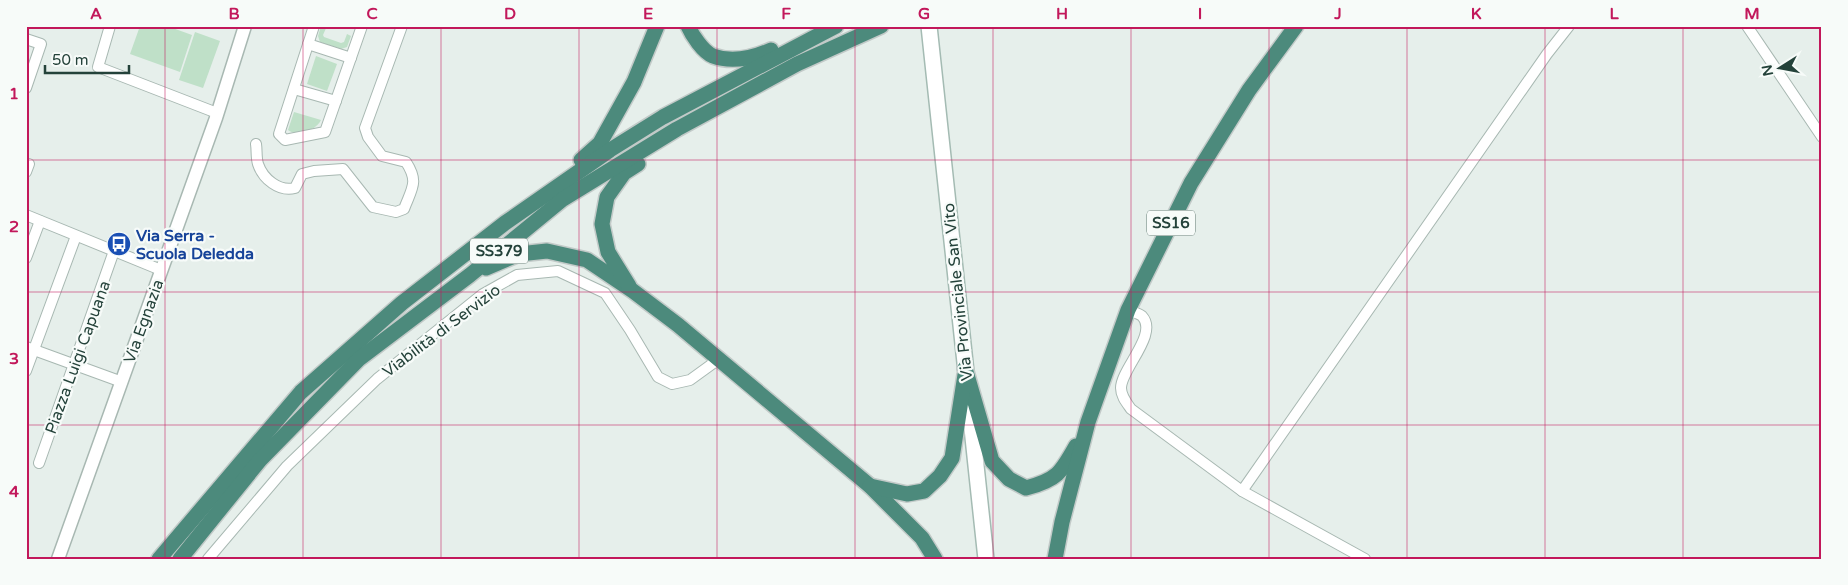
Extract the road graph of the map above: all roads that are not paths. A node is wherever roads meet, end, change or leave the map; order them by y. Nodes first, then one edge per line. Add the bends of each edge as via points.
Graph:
1 (110, 26) edge
2 (245, 26) edge
3 (314, 26) edge
4 (362, 26) edge
5 (402, 26) edge
6 (658, 26) edge
7 (688, 26) edge
8 (830, 26) edge
9 (836, 26) edge
10 (881, 26) edge
11 (929, 26) edge
12 (1296, 26) edge
13 (1569, 26) edge
14 (1747, 26) edge
15 (1289, 33) edge
16 (26, 39) edge
17 (308, 44) junction
18 (351, 58) junction
19 (26, 88) edge
20 (294, 89) junction
21 (734, 98) junction
22 (336, 101) junction
23 (217, 113) junction
24 (1822, 137) edge
25 (256, 144) dead end
26 (26, 215) edge
27 (40, 221) junction
28 (504, 222) junction
29 (76, 236) junction
30 (114, 251) junction
31 (26, 258) edge
32 (161, 270) junction
33 (470, 274) junction
34 (633, 291) junction
35 (1128, 310) junction
36 (30, 348) edge
37 (719, 358) junction
38 (75, 365) junction
39 (966, 368) junction
40 (26, 370) edge
41 (122, 382) junction
42 (1088, 422) junction
43 (39, 463) dead end
44 (870, 486) junction
45 (1242, 491) junction
46 (58, 559) edge
47 (159, 559) edge
48 (180, 559) edge
49 (208, 559) edge
50 (935, 559) edge
51 (986, 559) edge
52 (1055, 559) edge
53 (1366, 559) edge

1 - 23 street via 98,67
2 - 23 street, Via Egnazia
3 - 17 street
4 - 18 street
5 - 25 street via 365,128 382,156 406,162 413,173 414,184 404,209 396,212 373,207 343,170 302,174 295,188 288,190 270,183 258,165
6 - 28 highway via 634,82 600,143
7 - 8 highway via 693,38 712,56 738,59 754,58
9 - 28 highway, SS379 via 663,117
10 - 21 highway, SS379 via 796,64
11 - 39 main road, Via Provinciale San Vito
12 - 15 highway, SS16
13 - 45 street
14 - 24 street
15 - 35 highway, SS16 via 1191,183
16 - 19 street via 41,44
17 - 18 street
17 - 20 street
18 - 22 street
20 - 22 street
20 - 22 street via 279,134 285,140 325,132
21 - 33 highway, SS379 via 563,199
21 - 34 highway via 726,110 624,173 607,197 602,224 608,252
23 - 32 street, Via Egnazia
26 - 27 street
27 - 29 street
27 - 31 street
28 - 47 highway, SS379 via 402,303 301,392
29 - 30 street
29 - 36 street
30 - 32 street
30 - 38 street, Piazza Luigi Capuana
32 - 41 street, Via Egnazia
33 - 34 highway via 519,254 547,251 587,260
33 - 48 highway, SS379 via 359,359 260,460
34 - 37 highway
35 - 42 highway, SS16
35 - 45 street via 1144,318 1146,334 1125,375 1121,387 1123,399 1131,409
36 - 38 street
36 - 40 street
37 - 44 highway
37 - 49 street, Viabilità di Servizio via 690,380 672,384 658,378 605,293 558,271 517,275 483,294 377,379 287,466
38 - 41 street
38 - 43 street, Piazza Luigi Capuana
39 - 42 highway via 992,461 1009,479 1026,488 1047,482 1065,467
39 - 44 highway via 952,458 940,476 924,491 907,494
39 - 51 main road, Via Provinciale San Vito
41 - 46 street, Via Egnazia
42 - 52 highway, SS16
44 - 50 highway via 922,538
45 - 53 street

